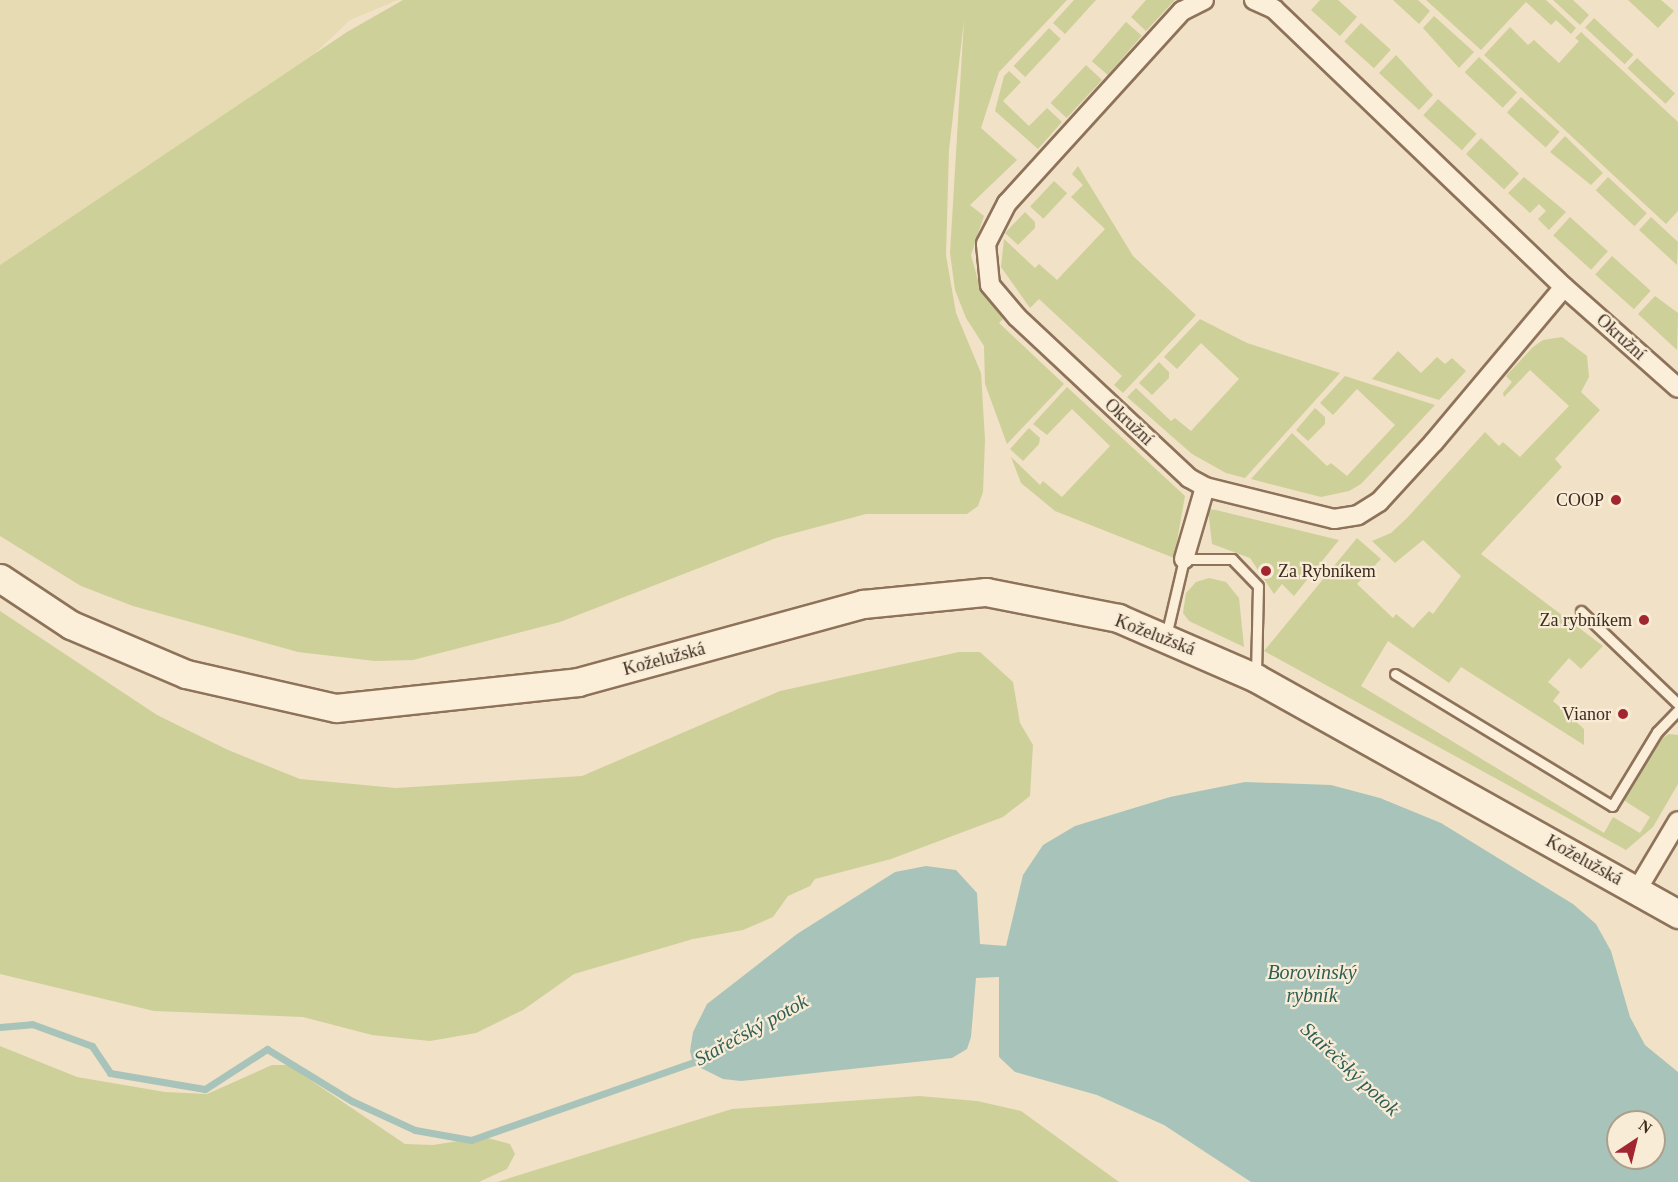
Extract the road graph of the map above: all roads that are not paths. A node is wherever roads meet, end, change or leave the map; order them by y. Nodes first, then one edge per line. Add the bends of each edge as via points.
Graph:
1 (1204, 0) edge
2 (1254, 0) edge
3 (1564, 287) junction
4 (1678, 388) edge
5 (1205, 487) junction
6 (1184, 559) junction
7 (0, 578) edge
8 (1581, 611) dead end
9 (1166, 636) junction
10 (1395, 674) dead end
11 (1256, 678) junction
12 (1678, 704) edge
13 (1678, 710) edge
14 (1678, 821) edge
15 (1637, 890) junction
16 (1678, 914) edge

1 - 5 street, Okružní via 1182,11 1015,194 987,244 990,285 1017,317 1189,478
2 - 3 street, Okružní via 1274,9
3 - 4 street, Okružní
3 - 5 street, Okružní via 1426,451 1379,502 1358,515 1334,519
5 - 6 street
6 - 9 lane
6 - 11 lane via 1232,559 1258,586
7 - 9 main road, Koželužská via 71,625 186,674 336,708 578,682 863,604 986,592 1118,618
8 - 12 lane
9 - 11 main road, Koželužská
10 - 13 lane via 1612,806 1657,732
11 - 15 main road, Koželužská
14 - 15 street
15 - 16 main road, Koželužská

